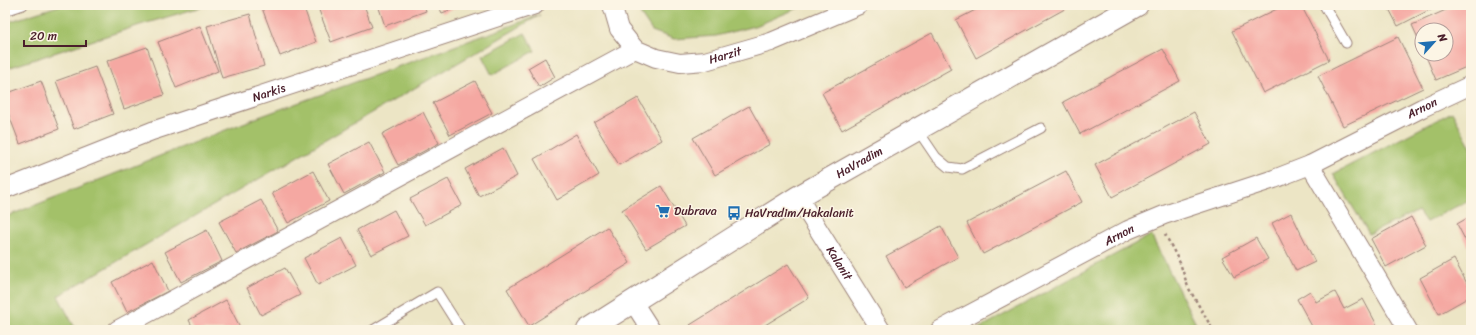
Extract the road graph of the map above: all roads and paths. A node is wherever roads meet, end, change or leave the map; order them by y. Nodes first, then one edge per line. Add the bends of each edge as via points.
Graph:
1 (23, 5) edge
2 (535, 5) edge
3 (612, 5) edge
4 (860, 5) edge
5 (1137, 5) edge
6 (1324, 5) edge
7 (5, 11) edge
8 (1346, 43) dead end
9 (635, 48) junction
10 (1471, 85) edge
11 (1041, 128) dead end
12 (917, 129) junction
13 (1310, 165) junction
14 (5, 189) edge
15 (798, 197) junction
16 (1157, 218) junction
17 (633, 302) junction
18 (117, 330) edge
19 (373, 330) edge
20 (461, 330) edge
21 (588, 330) edge
22 (651, 330) edge
23 (881, 330) edge
24 (940, 330) edge
25 (1213, 330) edge
26 (1408, 330) edge

1 - 7 lane
2 - 14 street, Narkis via 152,131
3 - 9 street, Harzit via 619,29
4 - 9 street, Harzit via 771,42 705,61 680,63 656,58
5 - 12 street, HaVradim
6 - 8 lane
9 - 18 street
10 - 13 street, Arnon
11 - 12 lane via 962,169 948,167 936,158
12 - 15 street, HaVradim
13 - 16 street, Arnon
13 - 26 street
15 - 17 street, HaVradim
15 - 23 street, Kalanit
16 - 24 street, Arnon via 1128,230
16 - 25 path via 1180,263 1188,287
17 - 21 street, HaVradim
17 - 22 street
19 - 20 lane via 438,292

